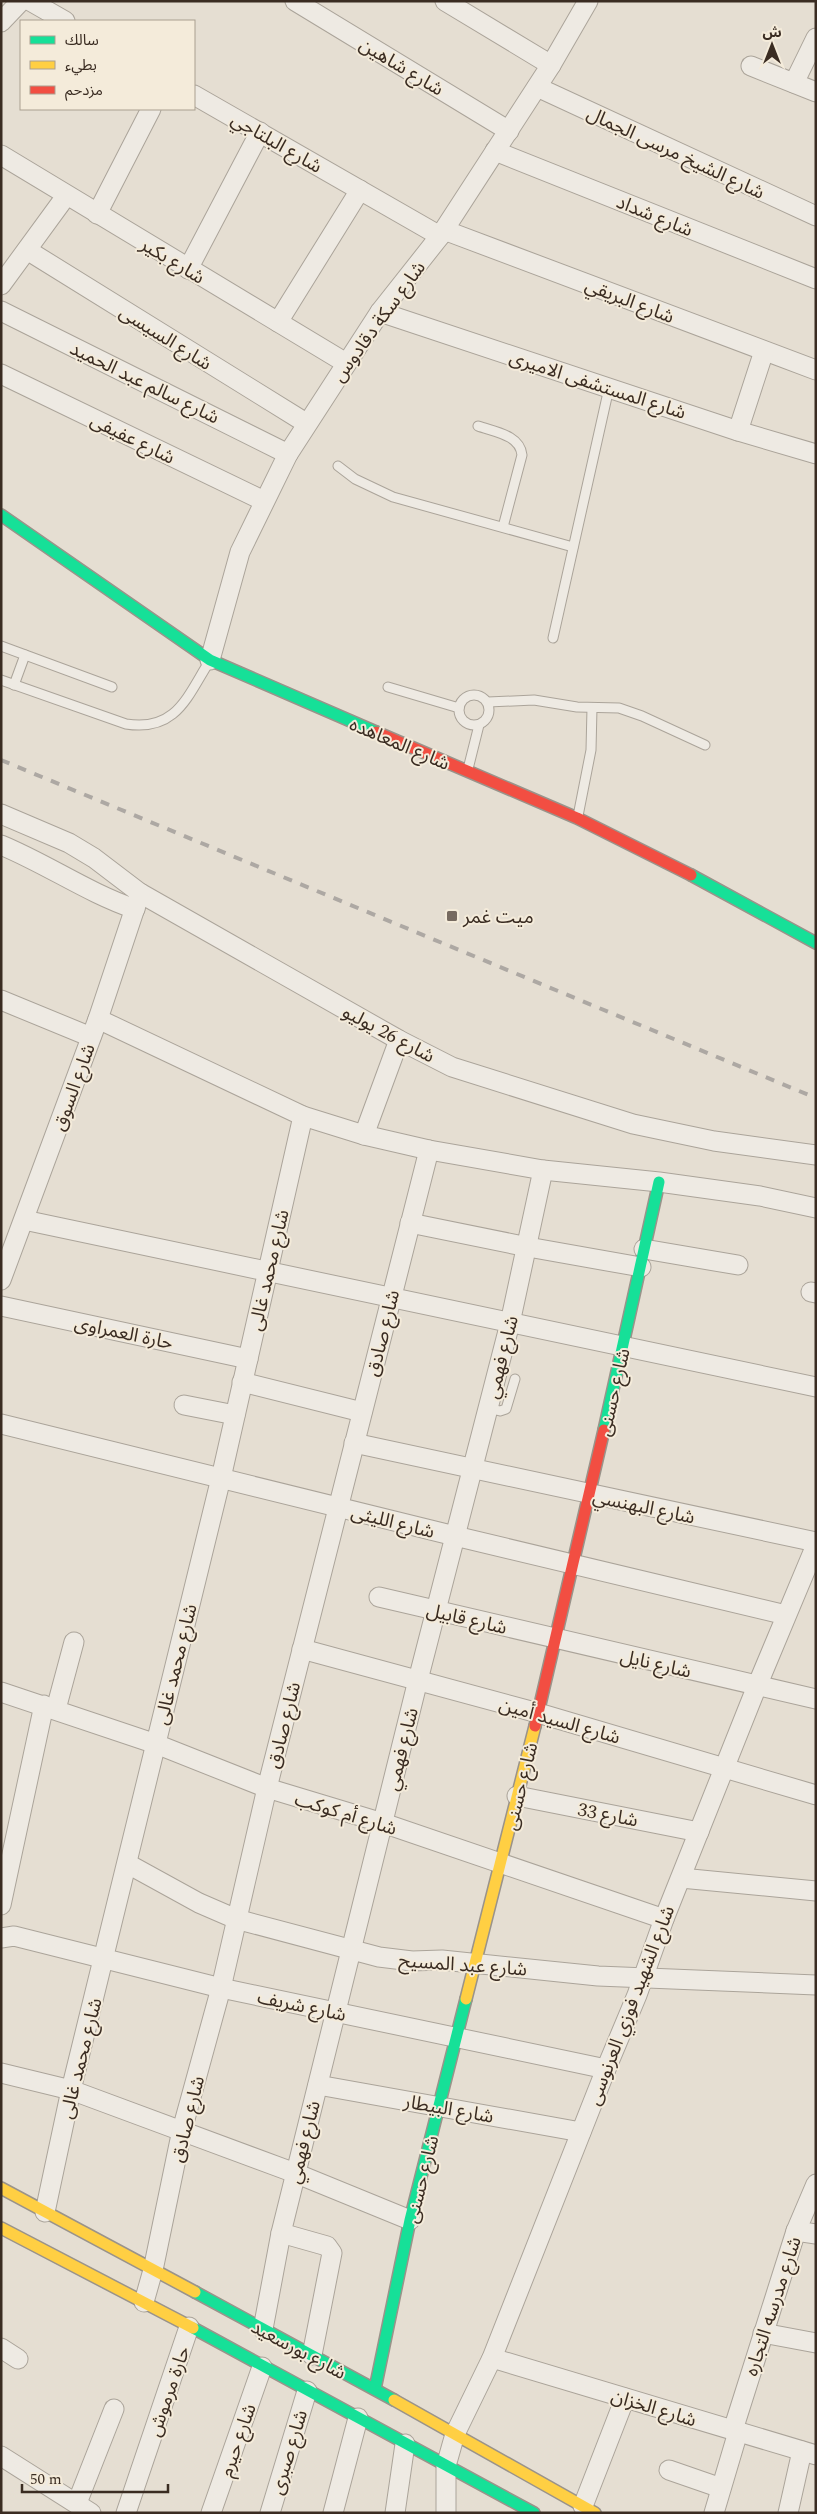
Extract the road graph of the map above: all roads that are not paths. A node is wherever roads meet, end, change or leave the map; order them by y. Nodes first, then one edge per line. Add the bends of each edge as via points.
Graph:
1 (21, 1) edge
2 (30, 1) edge
3 (295, 1) edge
4 (445, 1) edge
5 (588, 1) edge
6 (63, 20) edge
7 (1, 22) edge
8 (816, 38) edge
9 (552, 65) junction
10 (751, 66) dead end
11 (794, 83) junction
12 (537, 87) junction
13 (816, 92) edge
14 (195, 96) edge
15 (150, 110) edge
16 (509, 131) junction
17 (260, 132) junction
18 (495, 151) junction
19 (1, 155) edge
20 (360, 190) junction
21 (66, 196) junction
22 (96, 214) junction
23 (816, 216) edge
24 (442, 233) junction
25 (26, 250) junction
26 (7, 265) edge
27 (188, 269) junction
28 (816, 279) edge
29 (1, 285) edge
30 (1, 311) edge
31 (380, 312) junction
32 (278, 322) junction
33 (764, 351) junction
34 (346, 363) junction
35 (816, 370) edge
36 (1, 374) edge
37 (609, 388) junction
38 (306, 423) junction
39 (478, 426) dead end
40 (738, 431) junction
41 (288, 454) junction
42 (816, 454) edge
43 (338, 466) dead end
44 (264, 501) junction
45 (2, 517) edge
46 (503, 528) junction
47 (573, 547) junction
48 (553, 638) dead end
49 (1, 646) edge
50 (25, 655) junction
51 (210, 660) junction
52 (1, 680) edge
53 (14, 685) junction
54 (112, 687) dead end
55 (388, 687) dead end
56 (488, 702) junction
57 (459, 708) junction
58 (592, 708) junction
59 (479, 725) junction
60 (705, 745) dead end
61 (467, 772) junction
62 (1, 814) edge
63 (577, 818) junction
64 (1, 844) edge
65 (137, 901) junction
66 (816, 943) edge
67 (1, 1000) edge
68 (98, 1019) junction
69 (91, 1037) junction
70 (399, 1040) junction
71 (303, 1116) junction
72 (364, 1135) junction
73 (428, 1150) junction
74 (816, 1155) edge
75 (543, 1170) junction
76 (659, 1182) junction
77 (816, 1208) edge
78 (24, 1220) junction
79 (410, 1224) junction
80 (528, 1248) junction
81 (643, 1258) junction
82 (738, 1265) dead end
83 (268, 1272) junction
84 (1, 1280) edge
85 (391, 1299) junction
86 (1, 1306) edge
87 (510, 1323) junction
88 (624, 1346) junction
89 (248, 1359) junction
90 (515, 1379) dead end
91 (242, 1382) junction
92 (816, 1387) edge
93 (184, 1405) dead end
94 (488, 1408) junction
95 (362, 1412) junction
96 (235, 1415) junction
97 (1, 1424) edge
98 (354, 1444) junction
99 (472, 1470) junction
100 (220, 1478) junction
101 (588, 1494) junction
102 (338, 1507) junction
103 (455, 1536) junction
104 (816, 1543) edge
105 (572, 1565) junction
106 (379, 1597) dead end
107 (436, 1611) junction
108 (786, 1615) junction
109 (555, 1640) junction
110 (74, 1642) dead end
111 (302, 1649) junction
112 (418, 1680) junction
113 (757, 1686) junction
114 (1, 1692) edge
115 (816, 1699) edge
116 (50, 1707) junction
117 (538, 1713) junction
118 (156, 1744) junction
119 (725, 1768) junction
120 (267, 1788) junction
121 (816, 1795) edge
122 (517, 1796) junction
123 (383, 1823) junction
124 (699, 1832) junction
125 (128, 1864) junction
126 (500, 1865) junction
127 (680, 1878) junction
128 (816, 1891) edge
129 (1, 1905) edge
130 (236, 1919) junction
131 (664, 1920) junction
132 (1, 1938) edge
133 (352, 1950) junction
134 (105, 1958) junction
135 (476, 1964) junction
136 (644, 1977) junction
137 (816, 1985) edge
138 (220, 1988) junction
139 (336, 2013) junction
140 (456, 2038) junction
141 (606, 2068) junction
142 (1, 2073) edge
143 (318, 2085) junction
144 (71, 2090) junction
145 (439, 2106) junction
146 (182, 2130) junction
147 (581, 2132) junction
148 (295, 2174) junction
149 (816, 2184) edge
150 (1, 2188) edge
151 (45, 2212) junction
152 (410, 2220) junction
153 (1, 2228) edge
154 (796, 2231) junction
155 (281, 2233) junction
156 (816, 2234) edge
157 (153, 2270) junction
158 (144, 2302) junction
159 (190, 2327) junction
160 (263, 2329) junction
161 (763, 2333) junction
162 (816, 2343) edge
163 (1, 2348) edge
164 (312, 2355) junction
165 (18, 2358) dead end
166 (492, 2358) junction
167 (262, 2367) junction
168 (375, 2389) junction
169 (307, 2391) junction
170 (625, 2398) junction
171 (114, 2409) dead end
172 (358, 2418) junction
173 (735, 2431) junction
174 (455, 2434) junction
175 (405, 2444) junction
176 (809, 2453) edge
177 (1, 2456) edge
178 (446, 2466) junction
179 (669, 2470) dead end
180 (721, 2488) junction
181 (84, 2508) edge
182 (589, 2509) edge
183 (126, 2513) edge
184 (211, 2513) edge
185 (270, 2513) edge
186 (333, 2513) edge
187 (395, 2513) edge
188 (446, 2513) edge
189 (534, 2513) edge
190 (714, 2513) edge
191 (788, 2513) edge

1 - 7 street
2 - 6 street
3 - 16 street, شارع شاهين
4 - 9 street
5 - 9 street, شارع سكة دقادوس
8 - 11 street
9 - 12 street, شارع سكة دقادوس
10 - 11 street
11 - 13 street
12 - 16 street, شارع سكة دقادوس
12 - 23 street, شارع الشيخ مرسى الجمال
14 - 17 street, شارع البلتاجي
15 - 22 street
16 - 18 street, شارع سكة دقادوس
17 - 20 street, شارع البلتاجي
17 - 27 street
18 - 24 street, شارع سكة دقادوس
18 - 28 street, شارع شداد
19 - 21 street, شارع بكير
20 - 24 street, شارع البلتاجي
20 - 32 street
21 - 22 street, شارع بكير
21 - 25 street
22 - 27 street, شارع بكير
24 - 31 street, شارع سكة دقادوس
24 - 33 street, شارع البريقي
25 - 26 street
25 - 38 street, شارع السيسى
26 - 29 street
27 - 32 street, شارع بكير
30 - 41 street, شارع سالم عبد الحميد
31 - 34 street, شارع سكة دقادوس
31 - 37 street, شارع المستشفى الاميرى
32 - 34 street, شارع بكير
33 - 35 street, شارع البريقي
33 - 40 street
34 - 38 street, شارع سكة دقادوس
36 - 44 street, شارع عفيفى
37 - 40 street, شارع المستشفى الاميرى
37 - 47 lane
38 - 41 street, شارع سكة دقادوس
39 - 46 lane via 514,439 520,445 522,455
40 - 42 street, شارع المستشفى الاميرى
41 - 44 street, شارع سكة دقادوس
43 - 46 lane via 373,490
44 - 51 street, شارع سكة دقادوس via 240,552
45 - 51 street, شارع المعاهده
46 - 47 lane
47 - 48 lane
49 - 50 lane
50 - 53 lane
50 - 54 lane
51 - 53 lane via 180,710 160,723 147,726 126,724
51 - 61 street, شارع المعاهده
52 - 53 lane
55 - 57 lane
56 - 57 lane via 472,695 461,702
56 - 58 lane via 534,700
56 - 59 lane via 489,716
57 - 59 lane via 467,724
58 - 60 lane via 631,711
58 - 63 lane via 591,750
59 - 61 lane
61 - 63 street, شارع المعاهده
62 - 65 street, شارع 26 يوليو via 85,853
63 - 66 street, شارع المعاهده via 679,868
64 - 65 street, شارع 26 يوليو via 109,900
65 - 68 street, شارع السوق
65 - 70 street, شارع 26 يوليو
67 - 69 street
68 - 69 street, شارع السوق
68 - 71 street
69 - 78 street, شارع السوق
70 - 72 street
70 - 74 street, شارع 26 يوليو via 452,1067 633,1124
71 - 72 street
71 - 83 street, شارع محمد غالى
72 - 73 street
73 - 75 street
73 - 79 street, شارع صادق
75 - 76 street
75 - 80 street, شارع فهمي
76 - 77 street via 760,1196
76 - 81 street, شارع حسنى
78 - 83 street
78 - 84 street, شارع السوق
79 - 80 street
79 - 85 street, شارع صادق
80 - 81 street
80 - 87 street, شارع فهمي
81 - 82 street
81 - 88 street, شارع حسنى
83 - 85 street
83 - 89 street, شارع محمد غالى
85 - 87 street
85 - 95 street, شارع صادق
86 - 89 street, حارة العمراوى
87 - 88 street
87 - 94 street, شارع فهمي
88 - 92 street
88 - 101 street, شارع حسنى
89 - 91 street, شارع محمد غالى
90 - 94 lane via 506,1409
91 - 95 street
91 - 96 street, شارع محمد غالى
93 - 96 street
94 - 99 street, شارع فهمي
95 - 98 street, شارع صادق
96 - 100 street, شارع محمد غالى
97 - 100 street, شارع الليثى
98 - 99 street, شارع البهنسي
98 - 102 street, شارع صادق
99 - 101 street, شارع البهنسي
99 - 103 street, شارع فهمي
100 - 102 street, شارع الليثى
100 - 118 street, شارع محمد غالى
101 - 104 street, شارع البهنسي
101 - 105 street, شارع حسنى
102 - 103 street, شارع الليثى
102 - 111 street, شارع صادق
103 - 105 street, شارع الليثى
103 - 107 street, شارع فهمي
104 - 108 street, شارع الشهيد فوزي العرنوسى
105 - 108 street, شارع الليثى
105 - 109 street, شارع حسنى
106 - 107 street, شارع قابيل
107 - 109 street, شارع قابيل
107 - 112 street, شارع فهمي
108 - 113 street, شارع الشهيد فوزي العرنوسى
109 - 113 street, شارع نايل
109 - 117 street, شارع حسنى
110 - 116 street
111 - 112 street, شارع السيد أمين
111 - 120 street, شارع صادق
112 - 117 street, شارع السيد أمين
112 - 123 street, شارع فهمي
113 - 115 street, شارع نايل
113 - 119 street, شارع الشهيد فوزي العرنوسى
114 - 116 street, شارع أم كوكب
116 - 118 street, شارع أم كوكب
116 - 129 street
117 - 119 street, شارع السيد أمين
117 - 122 street, شارع حسنى
118 - 120 street, شارع أم كوكب
118 - 125 street, شارع محمد غالى
119 - 121 street, شارع السيد أمين
119 - 124 street, شارع الشهيد فوزي العرنوسى
120 - 123 street, شارع أم كوكب
120 - 130 street, شارع صادق
122 - 124 street, شارع 33
122 - 126 street, شارع حسنى
123 - 126 street, شارع أم كوكب
123 - 133 street, شارع فهمي
124 - 127 street, شارع الشهيد فوزي العرنوسى
125 - 130 street, شارع عبد المسيح
125 - 134 street, شارع محمد غالى
126 - 131 street, شارع أم كوكب
126 - 135 street, شارع حسنى
127 - 128 street
127 - 131 street, شارع الشهيد فوزي العرنوسى
130 - 133 street, شارع عبد المسيح
130 - 138 street, شارع صادق
131 - 136 street, شارع الشهيد فوزي العرنوسى
132 - 134 street, شارع شريف via 14,1936
133 - 135 street, شارع عبد المسيح via 387,1958
133 - 139 street, شارع فهمي
134 - 138 street, شارع شريف
134 - 144 street, شارع محمد غالى
135 - 136 street, شارع عبد المسيح via 598,1976
135 - 140 street, شارع حسنى
136 - 137 street, شارع عبد المسيح
136 - 141 street, شارع الشهيد فوزي العرنوسى
138 - 139 street, شارع شريف
138 - 146 street, شارع صادق
139 - 140 street, شارع شريف
139 - 143 street, شارع فهمي
140 - 141 street, شارع شريف
140 - 145 street, شارع حسنى
141 - 147 street, شارع الشهيد فوزي العرنوسى
142 - 144 street
143 - 145 street, شارع البيطار
143 - 148 street, شارع فهمي
144 - 146 street
144 - 151 street, شارع محمد غالى
145 - 147 street, شارع البيطار
145 - 152 street, شارع حسنى
146 - 148 street
146 - 157 street, شارع صادق
147 - 166 street, شارع الشهيد فوزي العرنوسى
148 - 152 street
148 - 155 street, شارع فهمي
149 - 154 street, شارع مدرسه التجاره
150 - 151 street, شارع بورسعيد
151 - 157 street, شارع بورسعيد
152 - 168 street, شارع حسنى
153 - 158 street, شارع بورسعيد
154 - 156 street
154 - 161 street, شارع مدرسه التجاره
155 - 160 street, شارع فهمي
155 - 164 street via 327,2246 332,2253
157 - 158 street, شارع صادق
157 - 160 street, شارع بورسعيد
158 - 159 street, شارع بورسعيد
159 - 167 street, شارع بورسعيد
159 - 183 street, حارة مرموش
160 - 164 street, شارع بورسعيد
161 - 162 street
161 - 173 street, شارع مدرسه التجاره
163 - 165 street
164 - 168 street, شارع بورسعيد
166 - 170 street, شارع الخزان
166 - 174 street, شارع الشهيد فوزي العرنوسى
167 - 169 street, شارع بورسعيد
167 - 184 street, شارع حيرم
168 - 174 street, شارع بورسعيد
169 - 172 street, شارع بورسعيد
169 - 185 street, شارع صبرى
170 - 173 street, شارع الخزان
170 - 182 street
171 - 181 street
172 - 175 street, شارع بورسعيد
172 - 186 street
173 - 176 street, شارع الخزان
173 - 180 street, شارع مدرسه التجاره
174 - 178 street, شارع الشهيد فوزي العرنوسى
174 - 182 street, شارع بورسعيد
175 - 178 street, شارع بورسعيد
175 - 187 street
176 - 191 street
177 - 181 street
178 - 188 street, شارع الشهيد فوزي العرنوسى
178 - 189 street, شارع بورسعيد
179 - 180 street
180 - 190 street, شارع مدرسه التجاره

